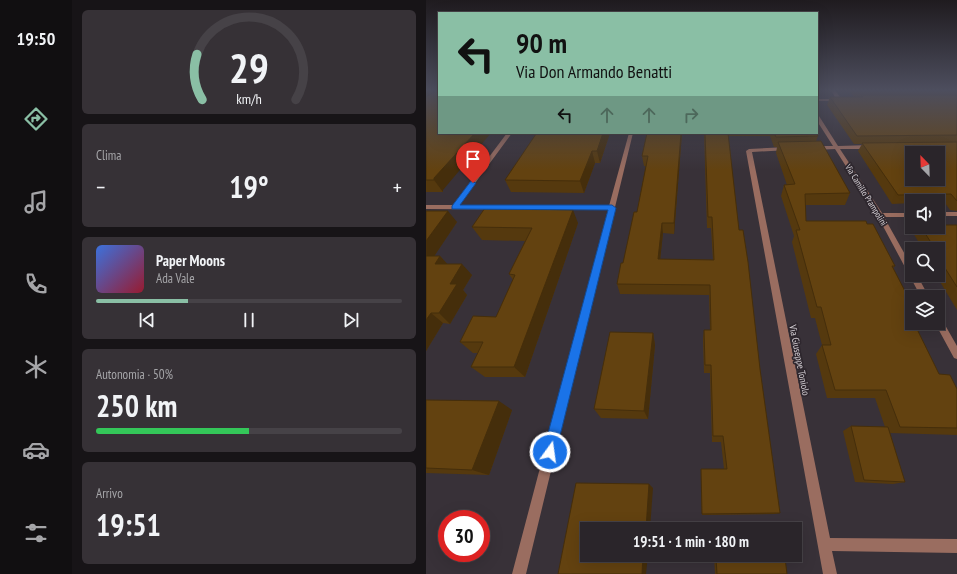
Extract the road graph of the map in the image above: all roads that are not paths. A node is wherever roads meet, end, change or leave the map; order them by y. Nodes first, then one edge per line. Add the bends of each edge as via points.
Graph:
1 (818, 119) edge
2 (509, 134) edge
3 (631, 134) edge
4 (874, 147) edge
5 (836, 148) junction
6 (796, 149) edge
7 (804, 149) edge
8 (426, 207) edge
9 (454, 208) junction
10 (612, 208) junction
11 (945, 214) edge
12 (957, 214) edge
13 (880, 215) junction
14 (905, 215) edge
15 (905, 261) edge
16 (943, 330) edge
17 (957, 355) edge
18 (824, 544) junction
19 (957, 546) edge
20 (519, 574) edge
21 (830, 574) edge

1 - 5 street, Via Camillo Prampolini
2 - 9 street
3 - 10 street
4 - 5 street
5 - 7 street
5 - 13 street, Via Camillo Prampolini
6 - 18 street, Via Giuseppe Toniolo via 749,151
8 - 9 street
9 - 10 street
10 - 20 street
11 - 12 street
13 - 14 street
13 - 15 street, Via Camillo Prampolini
16 - 17 street
18 - 19 street
18 - 21 street, Via Giuseppe Toniolo

